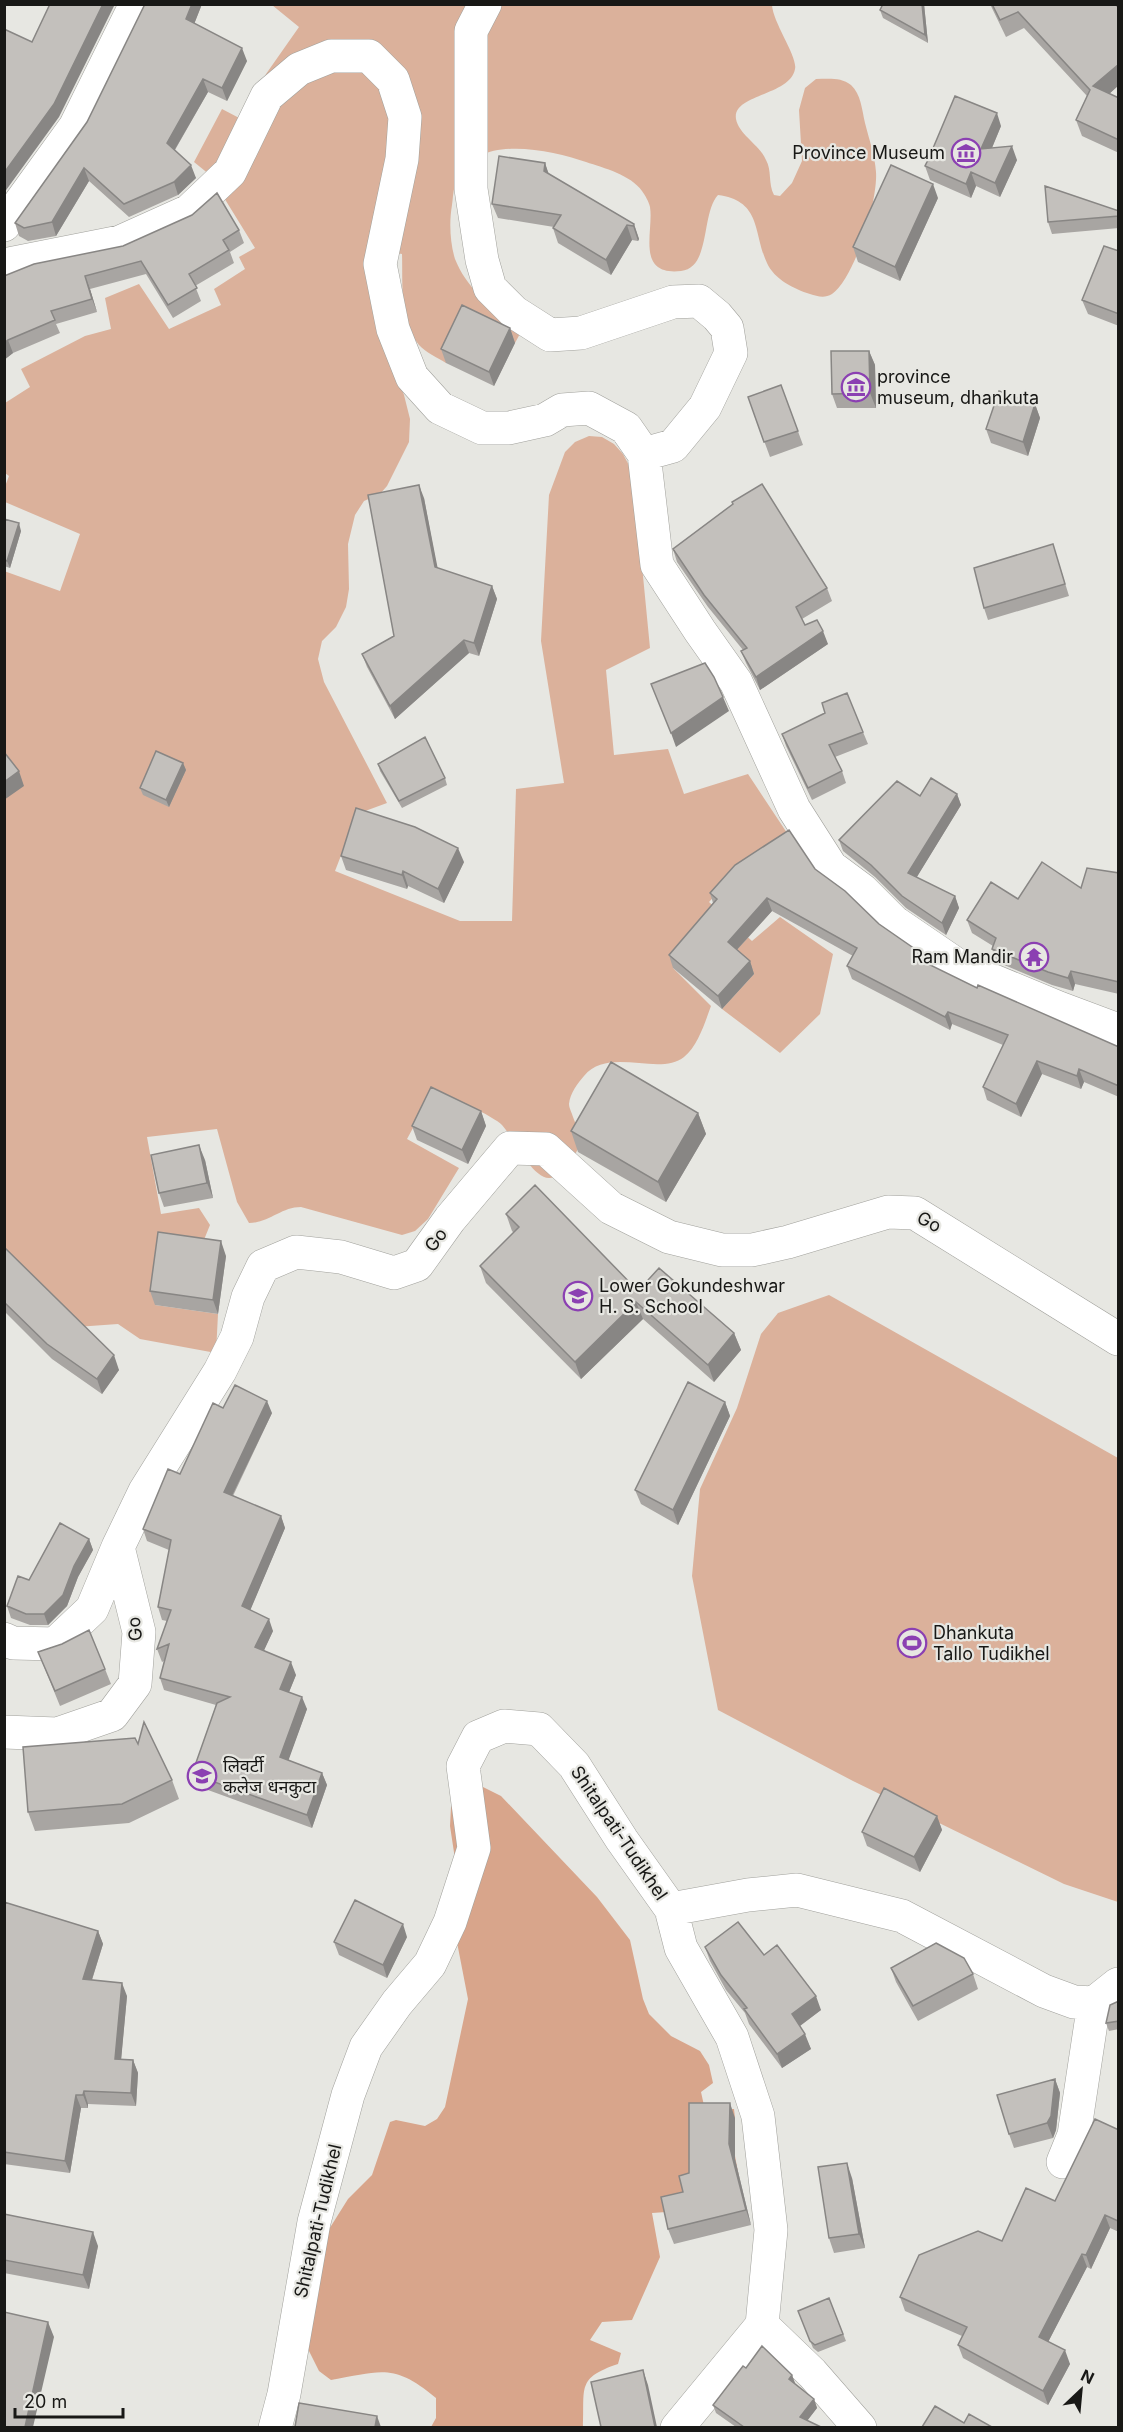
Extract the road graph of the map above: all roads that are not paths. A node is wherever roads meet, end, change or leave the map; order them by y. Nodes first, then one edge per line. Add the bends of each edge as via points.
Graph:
1 (136, 4) edge
2 (485, 4) edge
3 (4, 225) edge
4 (4, 265) edge
5 (644, 454) junction
6 (1119, 1030) edge
7 (1119, 1339) edge
8 (118, 1547) junction
9 (4, 1639) edge
10 (4, 1732) edge
11 (671, 1909) junction
12 (1106, 1994) edge
13 (1063, 2162) dead end
14 (762, 2325) junction
15 (275, 2427) edge
16 (677, 2427) edge
17 (860, 2427) edge

1 - 3 street via 75,128
2 - 5 street via 471,31 471,189 490,288 514,312 550,335 581,333 673,302 699,301 727,328 731,353 705,407 673,446
4 - 5 street via 120,242 189,211 230,172 267,96 299,69 331,56 369,56 393,80 405,117 402,159 381,264 393,328 412,377 440,408 482,428 508,428 545,420 562,410 590,408 626,428
5 - 6 street via 657,565 736,682 794,809 831,867 894,922 960,967
7 - 8 street, Go via 915,1213 888,1212 752,1250 722,1250 669,1237 611,1208 546,1149 510,1148 417,1265 394,1273 341,1257 296,1252 263,1266 220,1371 146,1491
8 - 9 street via 92,1609 55,1644 13,1643
8 - 10 street, Go via 139,1632 135,1684 112,1715 57,1734
11 - 12 street, Shitalpati-Tudikhel via 797,1890 902,1916 1074,2002
11 - 14 street via 681,1948 732,2037 758,2116 771,2230
11 - 15 street, Shitalpati-Tudikhel via 574,1765 539,1729 504,1725 478,1737 463,1766 474,1848 450,1922 430,1964 366,2047 348,2095 314,2222 285,2394
12 - 13 street via 1074,2135
14 - 16 street
14 - 17 street

